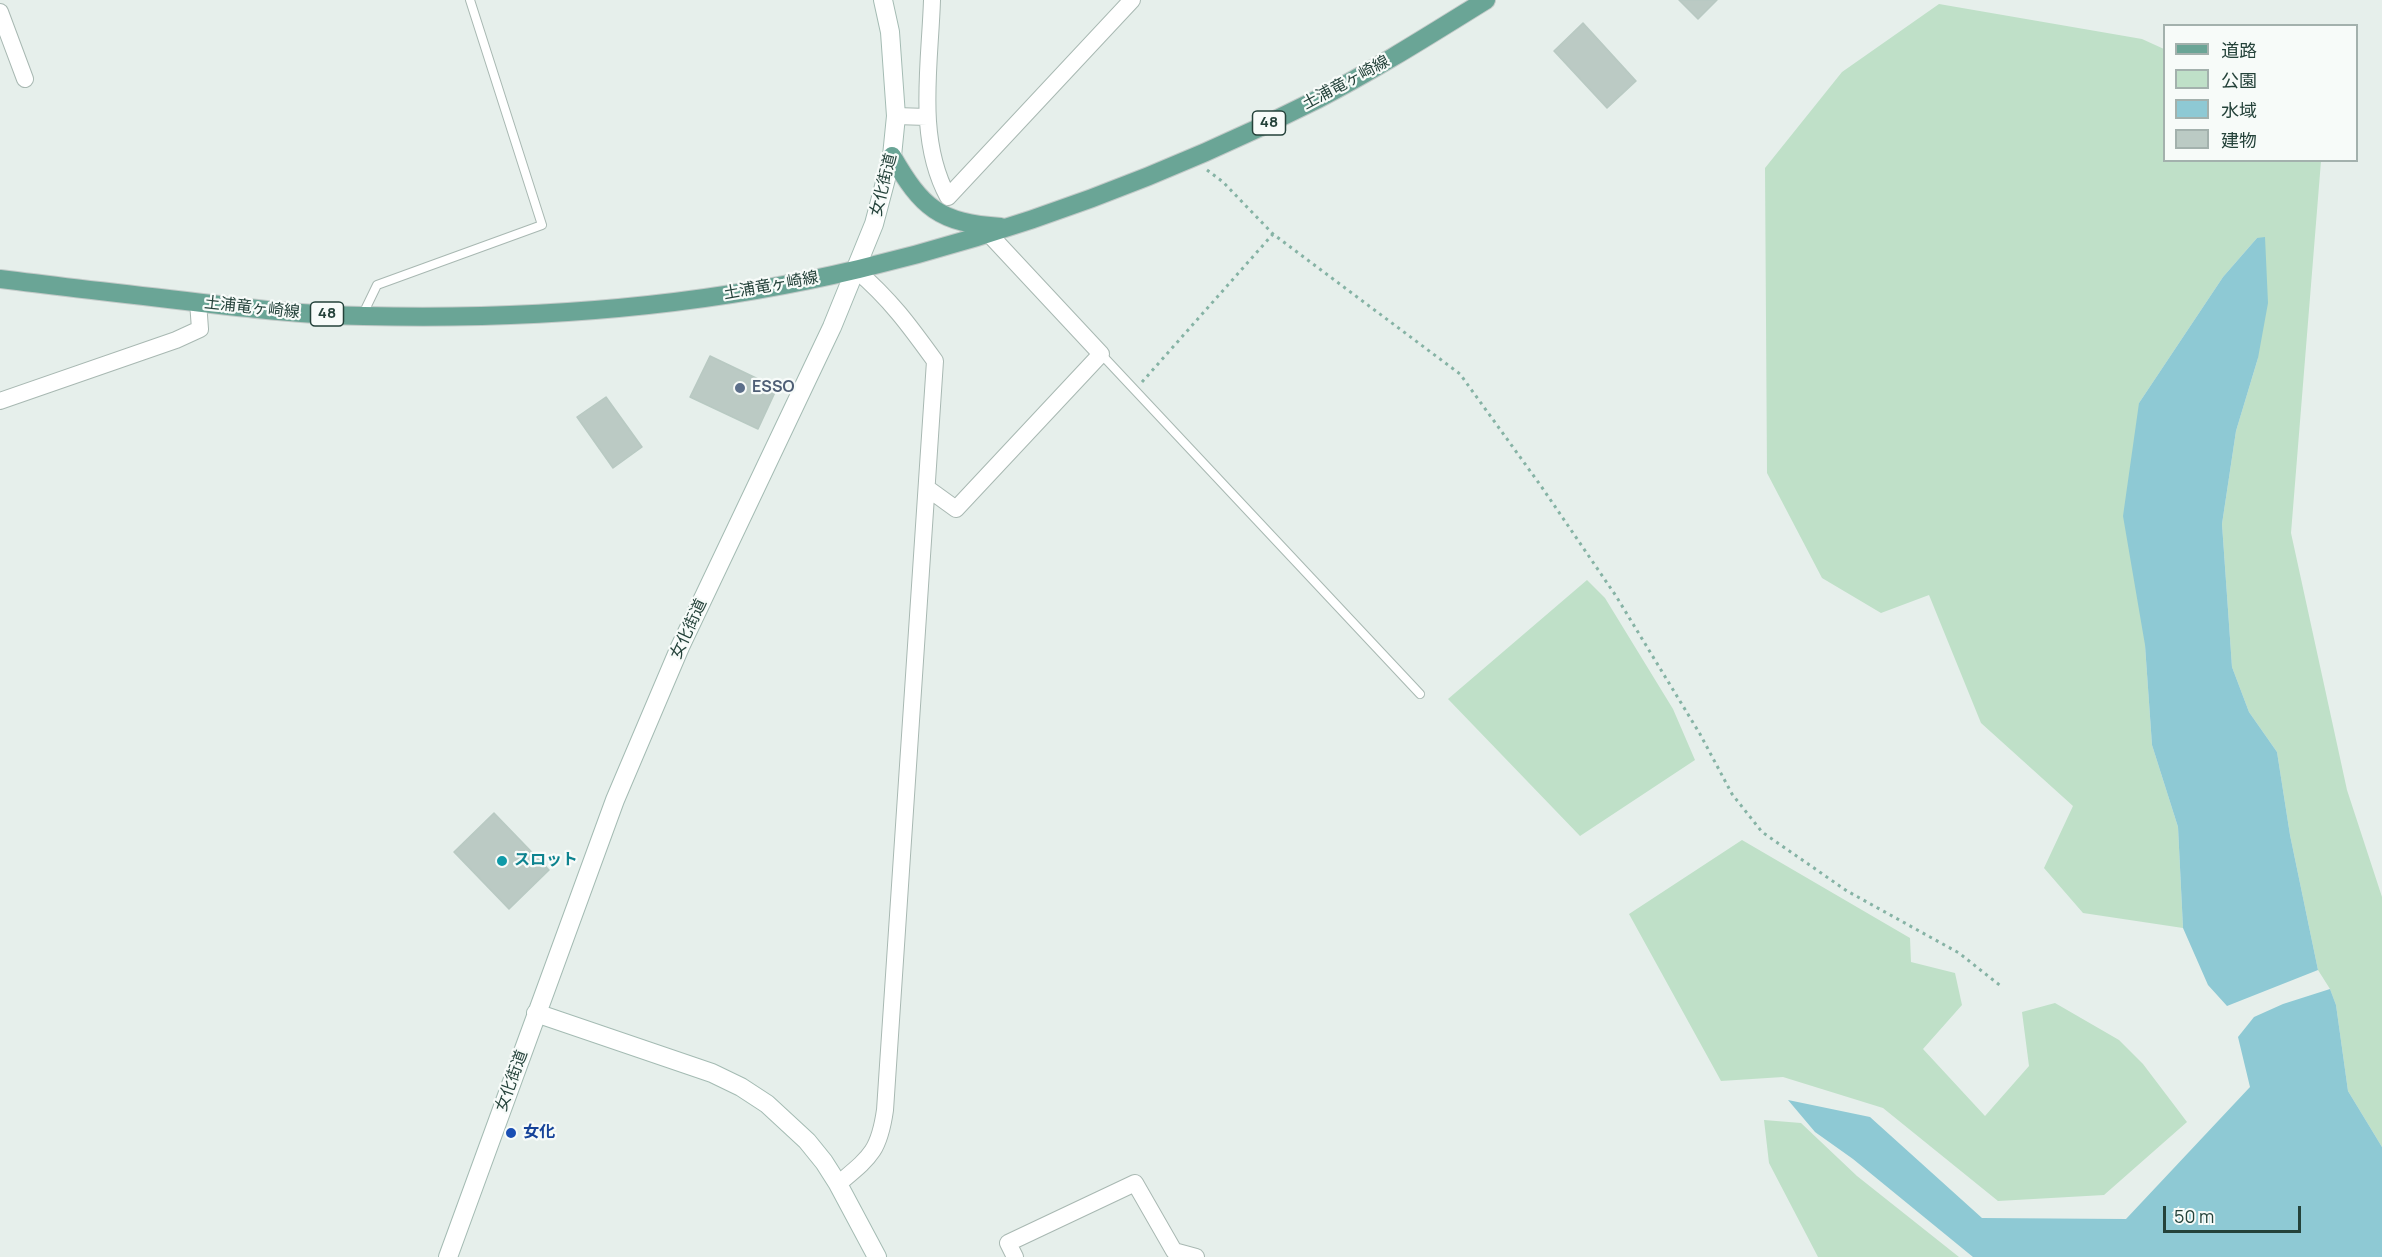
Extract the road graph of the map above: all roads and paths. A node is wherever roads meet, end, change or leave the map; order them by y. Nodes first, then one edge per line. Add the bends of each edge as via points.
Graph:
1 (470, 0) edge
2 (883, 0) edge
3 (932, 0) edge
4 (1132, 0) edge
5 (1486, 0) edge
6 (0, 12) edge
7 (25, 79) dead end
8 (896, 116) junction
9 (927, 117) junction
10 (892, 156) junction
11 (1191, 158) junction
12 (1011, 227) junction
13 (988, 234) junction
14 (1273, 234) junction
15 (856, 270) junction
16 (0, 279) edge
17 (198, 302) junction
18 (362, 316) junction
19 (1101, 354) junction
20 (1135, 390) junction
21 (0, 401) edge
22 (927, 488) junction
23 (1420, 694) dead end
24 (2002, 987) dead end
25 (536, 1013) junction
26 (838, 1184) junction
27 (448, 1257) edge
28 (877, 1257) edge
29 (1015, 1257) edge
30 (1196, 1257) edge

1 - 18 lane via 542,225 377,285
2 - 8 street, 女化街道 via 890,32
3 - 9 street
4 - 9 street via 948,197 939,180
5 - 11 main road, 土浦竜ヶ崎線 / 48 via 1321,97
6 - 7 street
8 - 9 street
8 - 10 street, 女化街道
10 - 12 main road via 908,184 939,213 986,226
10 - 15 street, 女化街道 via 882,199
11 - 12 main road, 土浦竜ヶ崎線 / 48 via 1118,190
11 - 14 path via 1223,182
12 - 13 main road, 土浦竜ヶ崎線 / 48
13 - 15 main road, 土浦竜ヶ崎線 / 48
13 - 19 street
14 - 20 path
14 - 24 path via 1460,374 1616,596 1732,794 1762,832 1847,891 1959,953
15 - 18 main road, 土浦竜ヶ崎線 / 48 via 713,296 567,311 459,317
15 - 22 street via 882,292 935,361
15 - 25 street, 女化街道 via 680,647 590,863
16 - 17 main road, 土浦竜ヶ崎線 / 48
17 - 18 main road, 土浦竜ヶ崎線 / 48
17 - 21 street via 200,329
19 - 20 lane
19 - 22 street via 956,509
20 - 23 lane
22 - 26 street via 882,1131 867,1160
25 - 26 street via 712,1073 741,1087 767,1104 807,1141
25 - 27 street, 女化街道
26 - 28 street
29 - 30 street via 1008,1243 1135,1183 1174,1251

